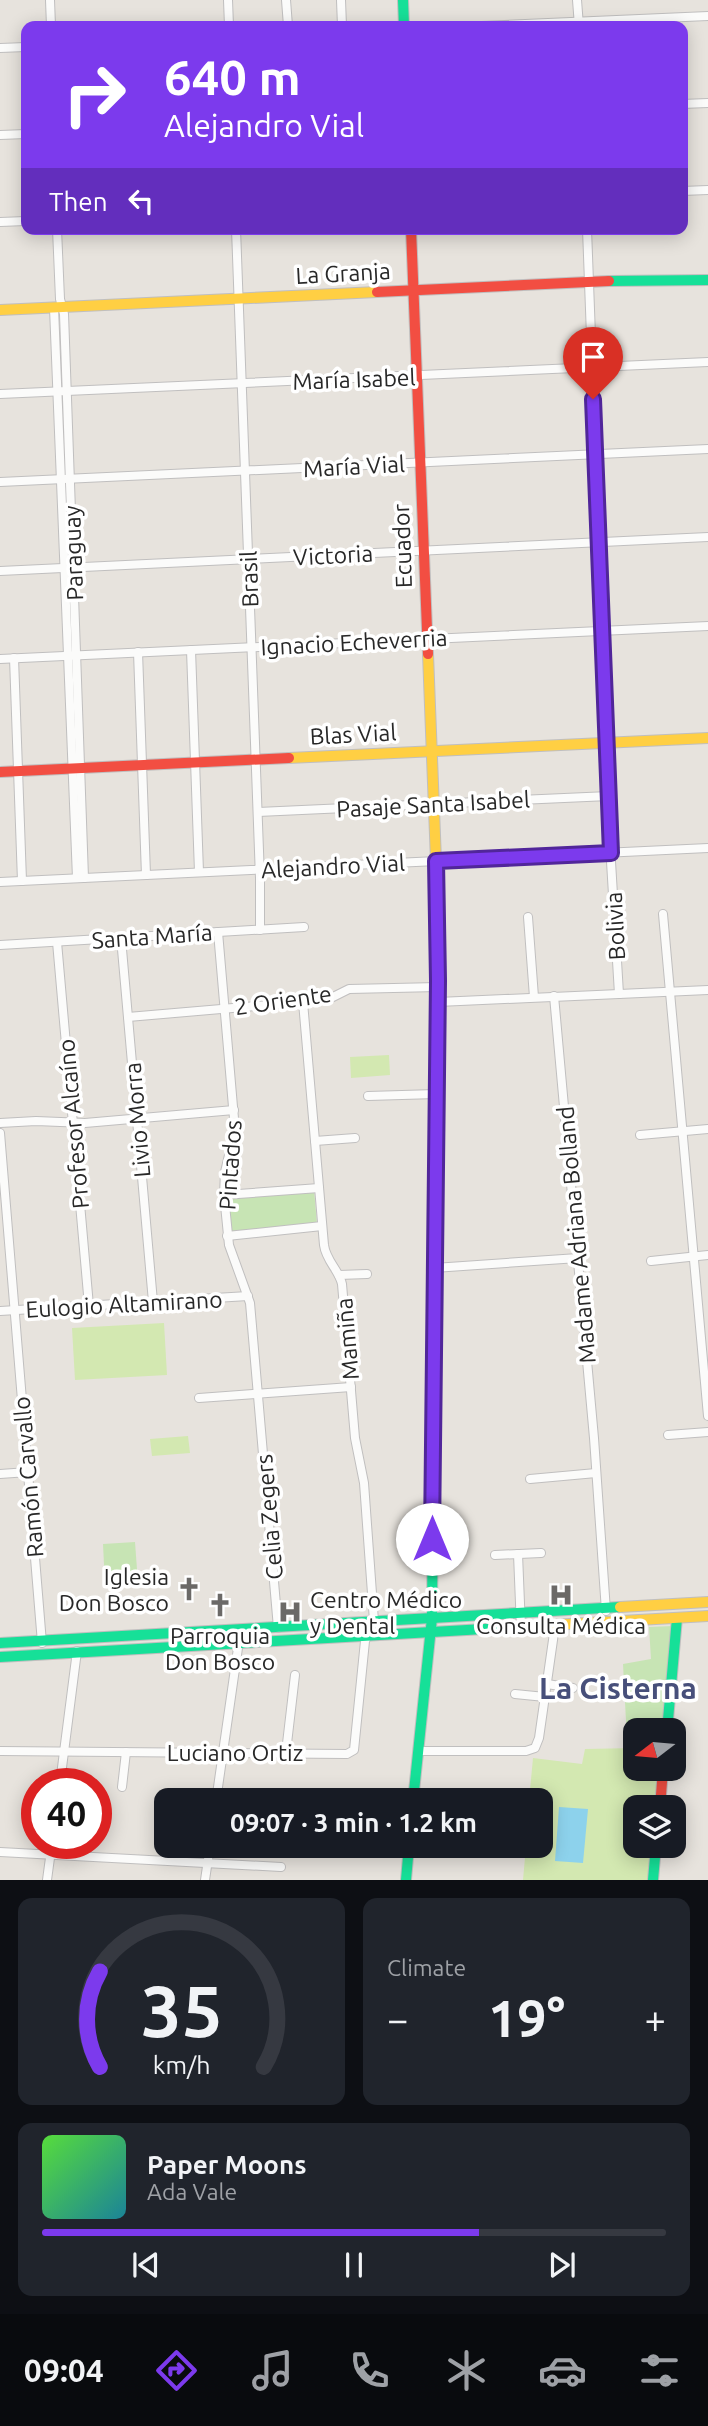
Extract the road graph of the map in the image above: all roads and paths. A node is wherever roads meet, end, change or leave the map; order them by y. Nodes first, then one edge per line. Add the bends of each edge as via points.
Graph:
1 (50, 0) edge
2 (228, 0) edge
3 (286, 0) edge
4 (341, 0) edge
5 (403, 0) edge
6 (577, 0) edge
7 (708, 16) edge
8 (51, 21) edge
9 (229, 21) edge
10 (288, 21) edge
11 (342, 21) edge
12 (404, 21) edge
13 (579, 21) edge
14 (627, 21) edge
15 (21, 47) edge
16 (0, 48) edge
17 (708, 103) edge
18 (688, 104) edge
19 (21, 134) edge
20 (0, 135) edge
21 (708, 190) edge
22 (688, 191) edge
23 (21, 221) edge
24 (0, 222) edge
25 (57, 235) edge
26 (236, 235) edge
27 (411, 235) edge
28 (587, 235) edge
29 (703, 277) edge
30 (589, 282) junction
31 (413, 291) junction
32 (239, 299) junction
33 (58, 307) junction
34 (0, 310) edge
35 (708, 362) edge
36 (592, 368) junction
37 (417, 376) junction
38 (242, 384) junction
39 (62, 392) junction
40 (0, 394) edge
41 (708, 449) edge
42 (596, 455) junction
43 (420, 463) junction
44 (244, 471) junction
45 (65, 479) junction
46 (0, 482) edge
47 (708, 537) edge
48 (599, 542) junction
49 (423, 550) junction
50 (248, 559) junction
51 (69, 568) junction
52 (0, 571) edge
53 (708, 626) edge
54 (602, 631) junction
55 (426, 639) junction
56 (252, 647) junction
57 (191, 650) junction
58 (138, 652) junction
59 (72, 655) junction
60 (14, 658) junction
61 (0, 659) edge
62 (708, 738) edge
63 (607, 743) junction
64 (431, 751) junction
65 (256, 760) junction
66 (195, 763) junction
67 (142, 765) junction
68 (77, 769) junction
69 (18, 771) junction
70 (0, 772) edge
71 (609, 796) junction
72 (433, 804) junction
73 (258, 812) junction
74 (708, 848) edge
75 (611, 853) junction
76 (436, 861) junction
77 (260, 870) junction
78 (199, 872) junction
79 (146, 875) junction
80 (80, 878) junction
81 (22, 881) junction
82 (0, 882) edge
83 (663, 914) dead end
84 (528, 917) dead end
85 (304, 927) dead end
86 (260, 930) junction
87 (218, 932) junction
88 (121, 938) junction
89 (57, 942) junction
90 (0, 945) edge
91 (438, 987) junction
92 (708, 990) edge
93 (670, 992) junction
94 (619, 994) junction
95 (554, 996) junction
96 (534, 997) junction
97 (303, 1002) junction
98 (438, 1002) junction
99 (225, 1008) junction
100 (128, 1017) junction
101 (436, 1094) junction
102 (368, 1096) dead end
103 (234, 1110) junction
104 (137, 1119) junction
105 (0, 1123) edge
106 (73, 1123) junction
107 (708, 1129) edge
108 (682, 1131) junction
109 (0, 1133) edge
110 (640, 1135) dead end
111 (355, 1138) dead end
112 (315, 1141) junction
113 (319, 1188) junction
114 (224, 1195) junction
115 (3, 1208) edge
116 (322, 1226) junction
117 (227, 1237) junction
118 (708, 1255) edge
119 (694, 1257) junction
120 (578, 1258) junction
121 (651, 1261) dead end
122 (434, 1268) junction
123 (367, 1274) dead end
124 (339, 1275) junction
125 (248, 1296) junction
126 (153, 1302) junction
127 (89, 1306) junction
128 (15, 1310) junction
129 (0, 1311) edge
130 (705, 1342) edge
131 (351, 1387) junction
132 (259, 1394) junction
133 (199, 1398) dead end
134 (708, 1416) edge
135 (708, 1432) edge
136 (668, 1435) dead end
137 (28, 1472) junction
138 (596, 1473) junction
139 (0, 1474) edge
140 (530, 1479) dead end
141 (541, 1553) dead end
142 (518, 1554) junction
143 (495, 1555) dead end
144 (708, 1602) edge
145 (691, 1604) junction
146 (606, 1609) junction
147 (521, 1614) junction
148 (708, 1616) edge
149 (432, 1618) junction
150 (677, 1618) junction
151 (374, 1621) junction
152 (607, 1623) junction
153 (555, 1626) junction
154 (278, 1627) junction
155 (521, 1628) junction
156 (241, 1629) junction
157 (430, 1633) junction
158 (367, 1636) junction
159 (78, 1639) junction
160 (42, 1641) junction
161 (279, 1641) junction
162 (0, 1643) edge
163 (239, 1643) junction
164 (77, 1653) junction
165 (43, 1654) junction
166 (0, 1657) edge
167 (295, 1675) dead end
168 (547, 1684) junction
169 (573, 1688) dead end
170 (516, 1694) dead end
171 (545, 1697) junction
172 (668, 1718) edge
173 (0, 1751) edge
174 (64, 1751) junction
175 (418, 1751) junction
176 (126, 1752) junction
177 (223, 1752) junction
178 (286, 1752) junction
179 (62, 1768) edge
180 (122, 1787) dead end
181 (218, 1788) edge
182 (414, 1788) edge
183 (0, 1852) edge
184 (21, 1853) edge
185 (209, 1858) edge
186 (408, 1858) edge
187 (655, 1858) edge
188 (50, 1859) edge
189 (112, 1859) edge
190 (208, 1864) junction
191 (281, 1867) dead end
192 (47, 1880) edge
193 (205, 1880) edge
194 (406, 1880) edge
195 (653, 1880) edge

1 - 8 street
2 - 9 street
3 - 10 street
4 - 11 street
5 - 12 street
6 - 13 street
7 - 14 street
15 - 16 street
17 - 18 street
19 - 20 street
21 - 22 street
23 - 24 street
25 - 33 street, Paraguay
26 - 32 street, Brasil
27 - 31 street, Ecuador
28 - 30 street, Bolivia
29 - 30 street, La Granja
30 - 31 street, La Granja
30 - 36 street, Bolivia
31 - 32 street, La Granja
31 - 37 street, Ecuador
32 - 33 street, La Granja
32 - 38 street, Brasil
33 - 34 street, La Granja
33 - 39 street, Paraguay
35 - 36 street, María Isabel
36 - 37 street, María Isabel
36 - 42 street, Bolivia
37 - 38 street, María Isabel
37 - 43 street, Ecuador
38 - 39 street, María Isabel
38 - 44 street, Brasil
39 - 40 street, María Isabel
39 - 45 street, Paraguay
41 - 42 street, María Vial
42 - 43 street, María Vial
42 - 48 street, Bolivia
43 - 44 street, María Vial
43 - 49 street, Ecuador
44 - 45 street, María Vial
44 - 50 street, Brasil
45 - 46 street, María Vial
45 - 51 street, Paraguay
47 - 48 street, Victoria
48 - 49 street, Victoria
48 - 54 street, Bolivia
49 - 50 street, Victoria
49 - 55 street, Ecuador
50 - 51 street, Victoria
50 - 56 street, Brasil
51 - 52 street, Victoria
51 - 59 street, Paraguay
53 - 54 street, Ignacio Echeverria
54 - 55 street, Ignacio Echeverria
54 - 63 street, Bolivia
55 - 56 street, Ignacio Echeverria
55 - 64 street, Ecuador
56 - 57 street, Ignacio Echeverria
56 - 65 street, Brasil
57 - 58 street, Ignacio Echeverria
57 - 66 street
58 - 59 street, Ignacio Echeverria
58 - 67 street
59 - 60 street, Ignacio Echeverria
59 - 68 street, Paraguay
60 - 61 street, Ignacio Echeverria
60 - 69 street
62 - 63 street, Blas Vial
63 - 64 street, Blas Vial
63 - 71 street, Bolivia
64 - 65 street, Blas Vial
64 - 72 street, Ecuador
65 - 66 street, Blas Vial
65 - 73 street, Brasil
66 - 67 street, Blas Vial
66 - 78 street
67 - 68 street, Blas Vial
67 - 79 street
68 - 69 street, Blas Vial
68 - 80 street, Paraguay
69 - 70 street, Blas Vial
69 - 81 street
71 - 72 street, Pasaje Santa Isabel
71 - 75 street, Bolivia
72 - 73 street, Pasaje Santa Isabel
72 - 76 street, Ecuador
73 - 77 street, Brasil
74 - 75 street, Alejandro Vial
75 - 76 street, Alejandro Vial
75 - 94 street, Bolivia
76 - 77 street, Alejandro Vial
76 - 91 street, Ecuador
77 - 78 street, Alejandro Vial
77 - 86 street, Brasil
78 - 79 street, Alejandro Vial
79 - 80 street, Alejandro Vial
80 - 81 street, Alejandro Vial
81 - 82 street, Alejandro Vial
83 - 93 street
84 - 96 street
85 - 86 street, Santa María
86 - 87 street, Santa María
87 - 88 street, Santa María
87 - 99 street, Pintados
88 - 89 street, Santa María
88 - 100 street, Livio Morra
89 - 90 street, Santa María
89 - 106 street, Profesor Alcaíno
91 - 97 street, 2 Oriente via 349,989 331,998
91 - 98 street, Ecuador
92 - 93 street
93 - 94 street
93 - 108 street
94 - 95 street
95 - 96 street
95 - 120 street, Madame Adriana Bolland
96 - 98 street
97 - 99 street, 2 Oriente
97 - 112 street, Mamiña
98 - 101 street, Ecuador
99 - 100 street, 2 Oriente
99 - 103 street, Pintados
100 - 104 street, Livio Morra
101 - 102 street
101 - 122 street, Ecuador
103 - 104 street
103 - 114 street, Pintados via 235,1136
104 - 106 street
104 - 126 street, Livio Morra
105 - 106 street
106 - 127 street, Profesor Alcaíno
107 - 108 street
108 - 110 street
108 - 119 street
109 - 115 street, Ramón Carvallo
111 - 112 street
112 - 113 street, Mamiña
113 - 114 street
113 - 116 street, Mamiña
114 - 117 street, Pintados
115 - 128 street, Ramón Carvallo
116 - 117 street
116 - 124 street, Mamiña via 326,1255
117 - 125 street, Pintados
118 - 119 street
119 - 121 street
119 - 130 street
120 - 122 street
120 - 138 street, Madame Adriana Bolland
122 - 149 street, Ecuador
123 - 124 street
124 - 131 street, Mamiña
125 - 126 street, Eulogio Altamirano
125 - 132 street, Pintados
126 - 127 street, Eulogio Altamirano
127 - 128 street, Eulogio Altamirano
128 - 129 street, Eulogio Altamirano
128 - 137 street, Ramón Carvallo
130 - 134 street
131 - 132 street
131 - 151 street, Mamiña via 364,1483
132 - 133 street
132 - 154 street, Celia Zegers
135 - 136 street
137 - 139 street
137 - 160 street, Ramón Carvallo
138 - 140 street
138 - 146 street, Madame Adriana Bolland
141 - 142 street
142 - 143 street
142 - 147 street
144 - 145 street
145 - 146 street
145 - 150 street
146 - 147 street
146 - 152 street, Madame Adriana Bolland
147 - 149 street
147 - 155 street
148 - 150 street
149 - 151 street
149 - 157 street, Ecuador
150 - 152 street
150 - 172 street
151 - 154 street
151 - 158 street, Mamiña
152 - 153 street
153 - 155 street
153 - 168 street
154 - 156 street
154 - 161 street, Celia Zegers
155 - 157 street
156 - 159 street
156 - 163 street
157 - 158 street
157 - 175 street, Ecuador
158 - 161 street
158 - 178 street, Luciano Ortiz via 354,1750 347,1754
159 - 160 street
159 - 164 street
160 - 162 street
160 - 165 street, Ramón Carvallo
161 - 163 street
163 - 164 street
163 - 177 street
164 - 165 street
164 - 174 street
165 - 166 street
167 - 178 street
168 - 169 street
168 - 171 street
170 - 171 street
171 - 175 street via 539,1741 533,1749
173 - 174 street, Luciano Ortiz
174 - 176 street, Luciano Ortiz
174 - 179 street
175 - 182 street, Ecuador
176 - 177 street, Luciano Ortiz
176 - 180 street
177 - 178 street, Luciano Ortiz
177 - 181 street
183 - 184 street
185 - 190 street
186 - 194 street
187 - 195 street
188 - 192 street
189 - 190 street
190 - 191 street
190 - 193 street

